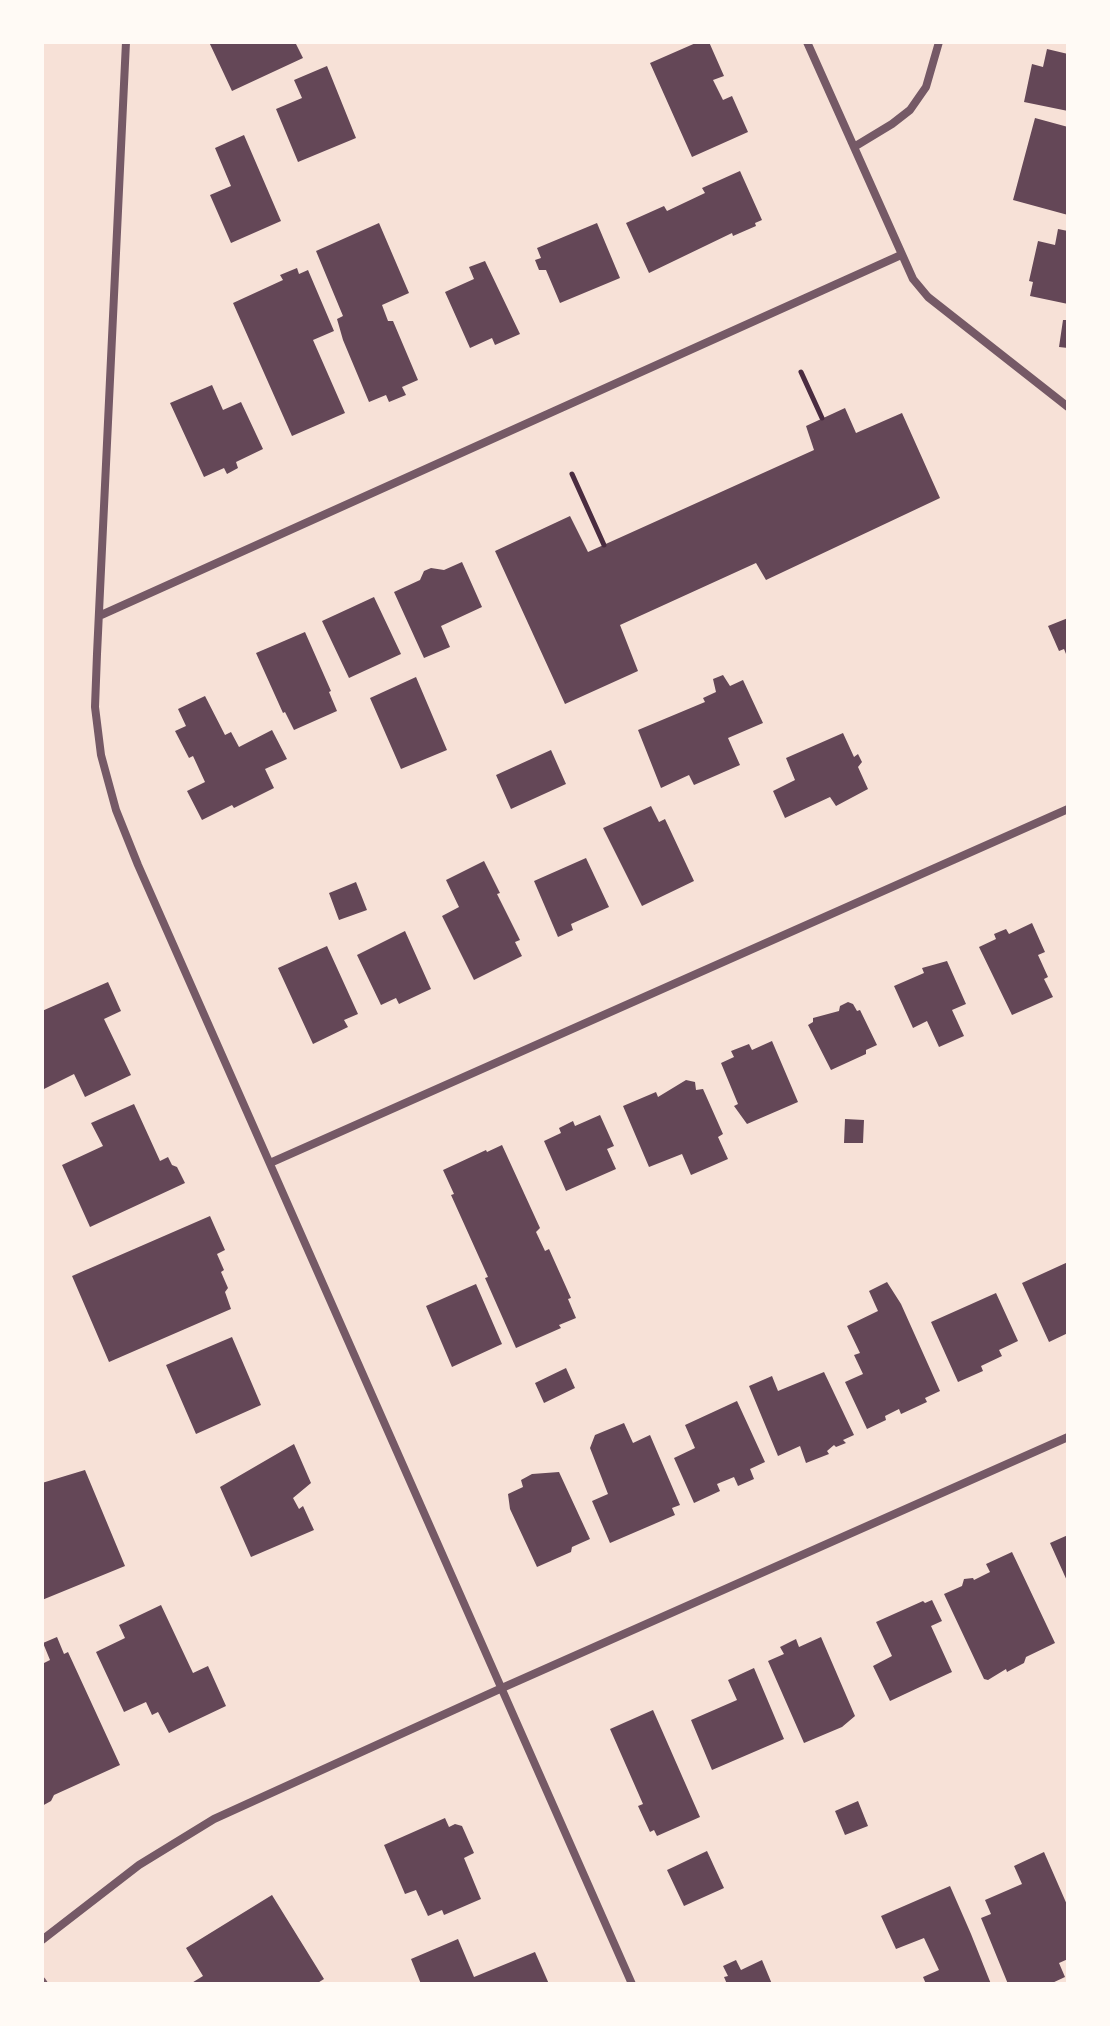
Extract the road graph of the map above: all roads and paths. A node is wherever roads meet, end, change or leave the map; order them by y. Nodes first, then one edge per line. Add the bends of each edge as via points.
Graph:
1 (126, 42) edge
2 (807, 42) edge
3 (939, 42) edge
4 (854, 147) junction
5 (901, 255) junction
6 (801, 372) dead end
7 (1068, 407) edge
8 (822, 418) dead end
9 (572, 474) dead end
10 (604, 545) dead end
11 (99, 616) junction
12 (1068, 809) edge
13 (270, 1163) junction
14 (1068, 1437) edge
15 (502, 1688) junction
16 (42, 1940) edge
17 (632, 1984) edge

1 - 11 street
2 - 4 street
3 - 4 street via 926,87 910,110
4 - 5 street
5 - 7 street via 928,297
5 - 11 street
6 - 8 path
9 - 10 path
11 - 13 street via 95,707 116,810
12 - 13 street
13 - 15 street
14 - 15 street
15 - 16 street via 214,1819 139,1865
15 - 17 street

